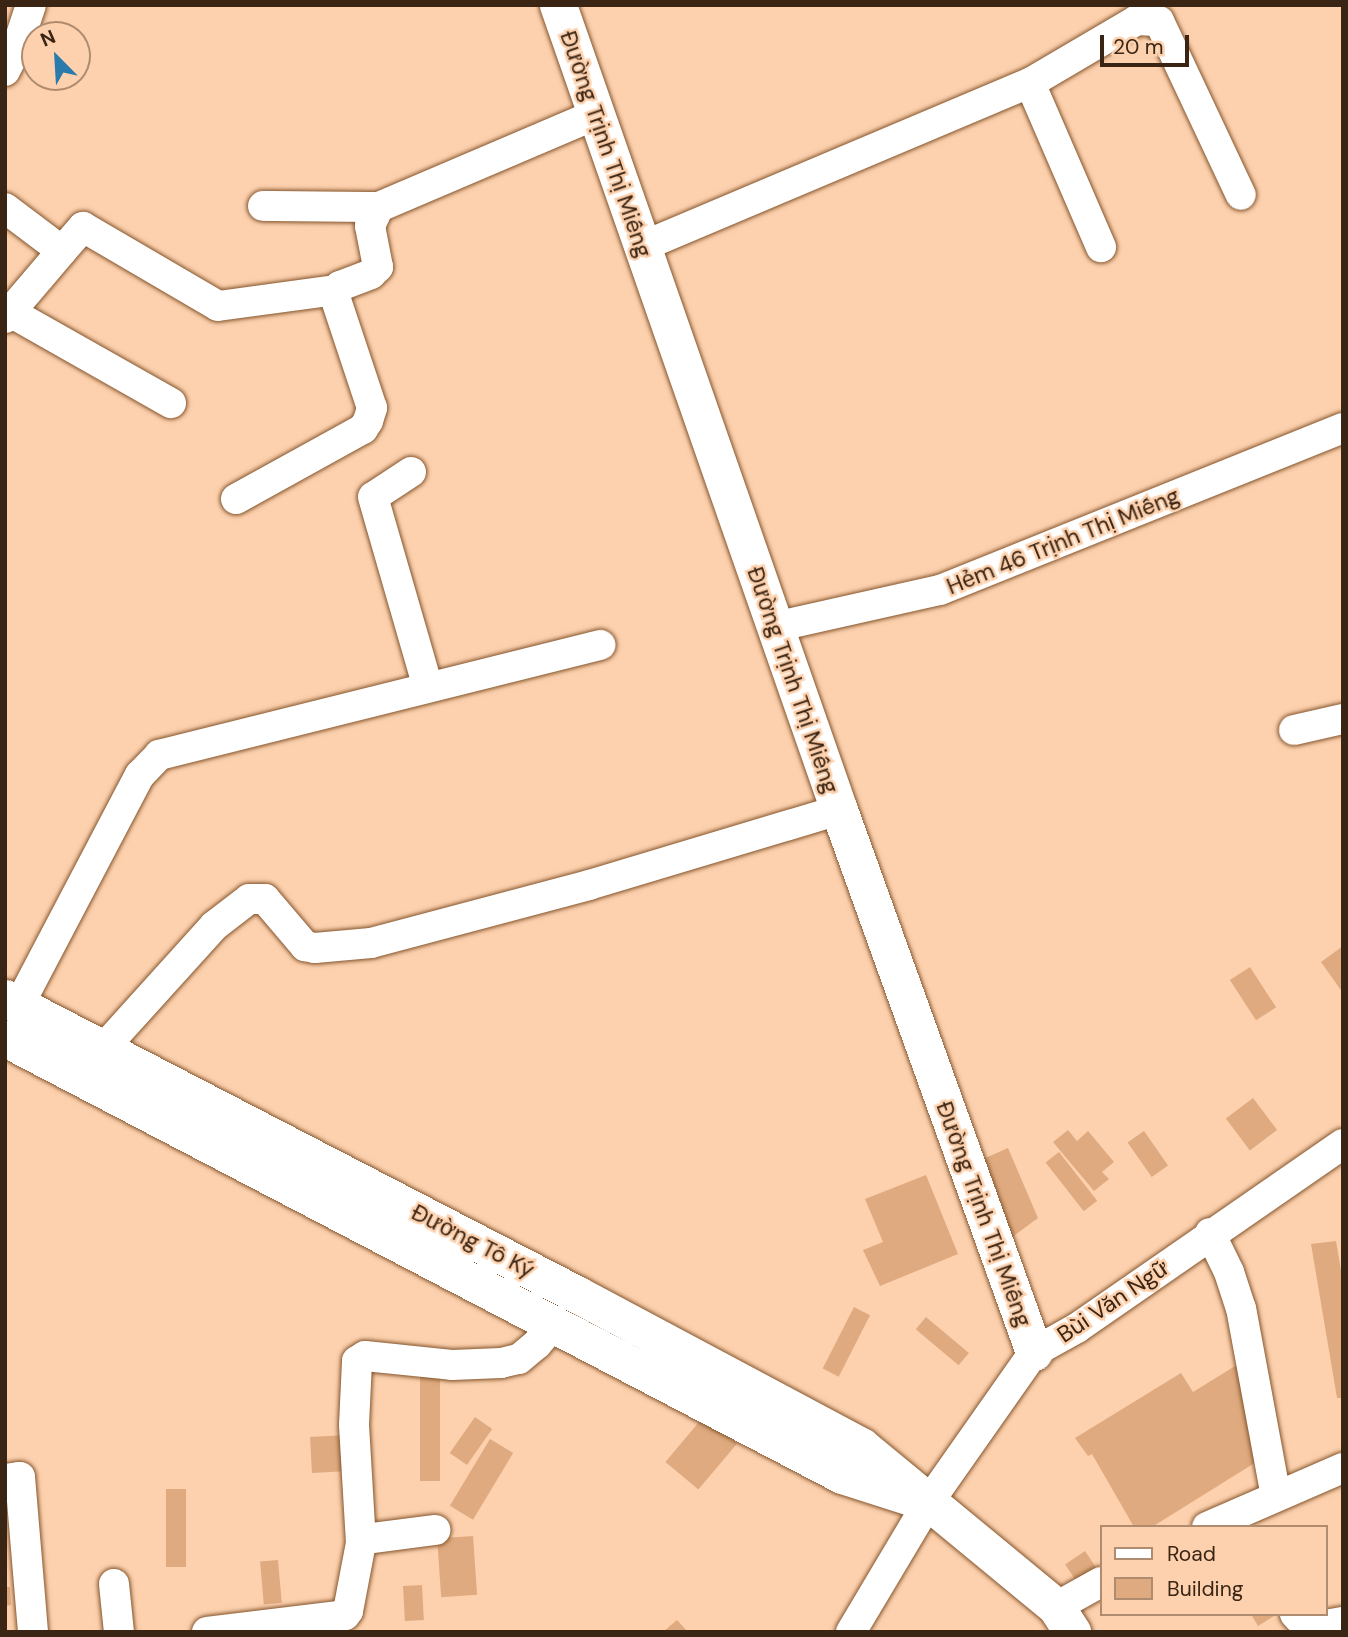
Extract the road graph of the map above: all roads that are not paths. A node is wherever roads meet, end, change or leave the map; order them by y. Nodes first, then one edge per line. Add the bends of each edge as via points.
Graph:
1 (31, 5) edge
2 (558, 5) edge
3 (5, 71) edge
4 (1030, 83) junction
5 (595, 115) junction
6 (1241, 195) dead end
7 (263, 206) dead end
8 (379, 207) junction
9 (5, 208) edge
10 (641, 247) junction
11 (1101, 247) dead end
12 (62, 251) junction
13 (337, 290) junction
14 (8, 315) edge
15 (171, 403) dead end
16 (1343, 428) edge
17 (411, 472) dead end
18 (236, 499) dead end
19 (774, 628) junction
20 (600, 645) dead end
21 (428, 687) junction
22 (1343, 719) edge
23 (1294, 730) dead end
24 (839, 810) junction
25 (12, 1002) edge
26 (5, 1038) edge
27 (102, 1049) junction
28 (1343, 1143) edge
29 (1210, 1233) junction
30 (554, 1324) junction
31 (1034, 1352) junction
32 (1343, 1468) edge
33 (5, 1479) edge
34 (1276, 1496) junction
35 (928, 1503) junction
36 (1211, 1525) edge
37 (435, 1530) dead end
38 (361, 1543) junction
39 (1100, 1583) edge
40 (114, 1584) dead end
41 (1297, 1616) edge
42 (1064, 1619) edge
43 (1343, 1622) edge
44 (33, 1632) edge
45 (119, 1632) edge
46 (208, 1632) edge
47 (851, 1632) edge

1 - 3 street
2 - 5 main road, Đường Trịnh Thị Miếng
4 - 6 street via 1137,20 1159,21
4 - 10 street
4 - 11 street
5 - 8 street
5 - 10 main road, Đường Trịnh Thị Miếng
7 - 8 street
8 - 13 street via 370,226 378,267
9 - 12 street
10 - 19 main road, Đường Trịnh Thị Miếng
12 - 13 street via 83,227 218,306
12 - 14 street
13 - 18 street via 335,297 372,408 368,421 363,429
14 - 15 street
16 - 19 street, Hẻm 46 Trịnh Thị Miếng via 940,590
17 - 21 street via 373,497
19 - 24 main road, Đường Trịnh Thị Miếng
20 - 21 street
21 - 25 street via 159,755 140,775
22 - 23 street
24 - 27 street via 589,885 372,943 306,946 265,899 249,899 214,926
24 - 31 main road, Đường Trịnh Thị Miếng
25 - 27 main road, Đường Tô Ký
26 - 30 main road, Đường Tô Ký
27 - 35 main road, Đường Tô Ký via 849,1439
28 - 29 street, Bùi Văn Ngữ
29 - 31 street, Bùi Văn Ngữ via 1077,1328
29 - 34 street via 1241,1308
30 - 35 main road, Đường Tô Ký via 842,1475
30 - 38 street via 519,1359 500,1363 453,1365 365,1356 354,1366
31 - 35 street, Bùi Văn Ngữ
32 - 34 street
33 - 44 street via 20,1476
34 - 36 street
35 - 42 main road, Đường Tô Ký
35 - 47 street, Bùi Văn Ngữ
37 - 38 street via 372,1536
38 - 46 street via 345,1615
39 - 42 street
40 - 45 street
41 - 43 street via 1308,1628

